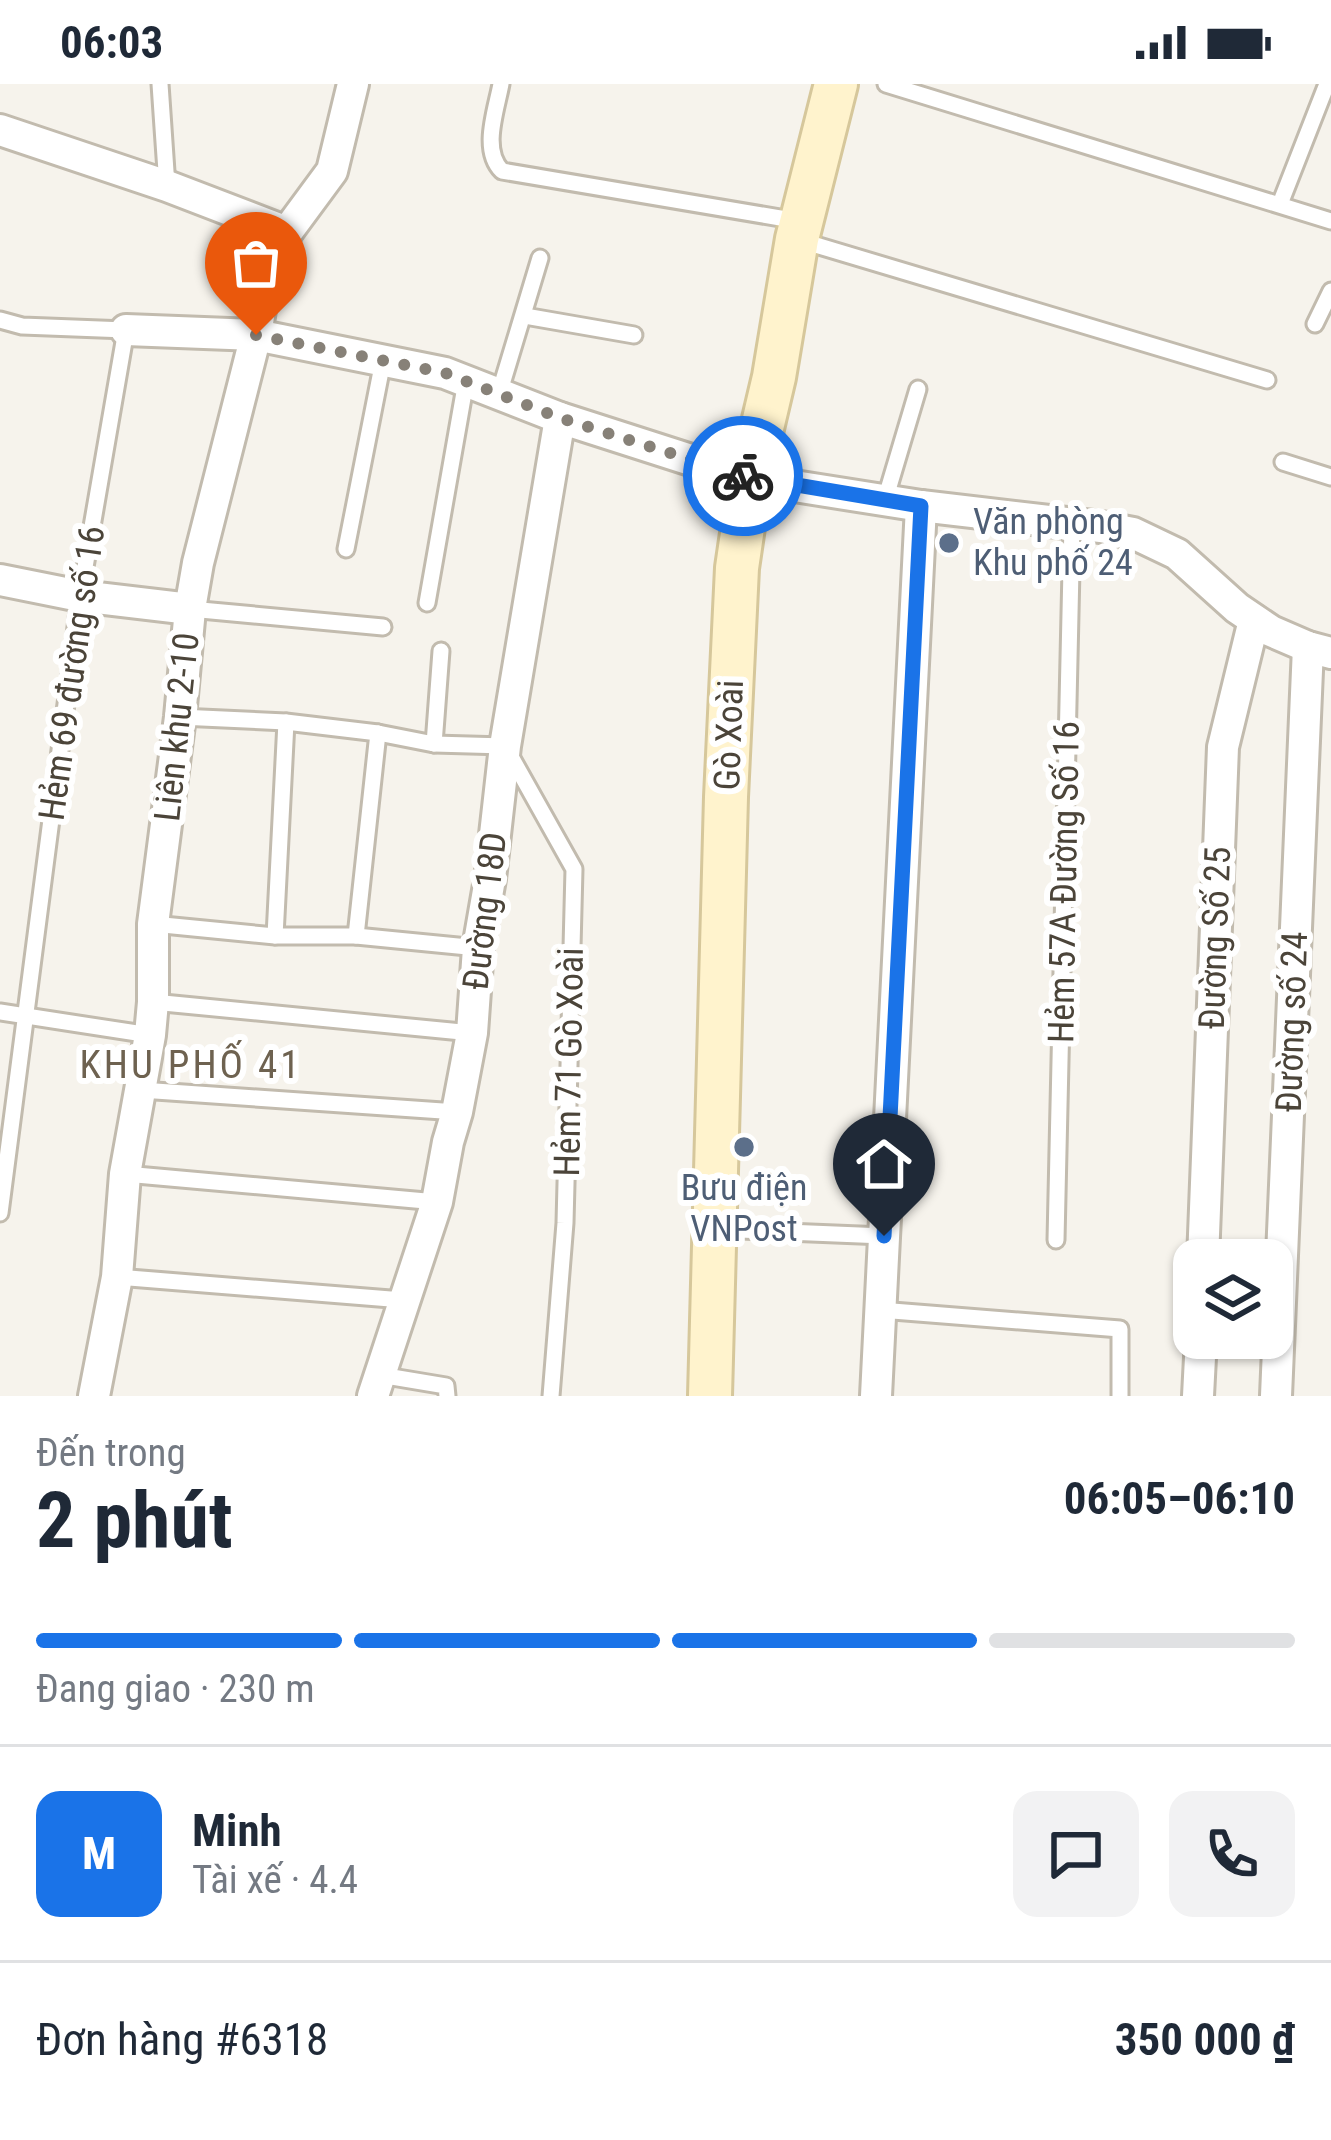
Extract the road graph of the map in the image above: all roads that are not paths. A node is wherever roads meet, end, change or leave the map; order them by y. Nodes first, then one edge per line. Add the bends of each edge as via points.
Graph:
1 (160, 84) edge
2 (353, 84) edge
3 (501, 84) edge
4 (836, 84) edge
5 (886, 84) edge
6 (1327, 84) edge
7 (0, 130) edge
8 (167, 186) junction
9 (1280, 204) junction
10 (1331, 221) edge
11 (799, 231) junction
12 (287, 232) junction
13 (540, 258) dead end
14 (1331, 291) edge
15 (524, 316) junction
16 (0, 320) edge
17 (1315, 324) dead end
18 (126, 331) junction
19 (256, 335) junction
20 (634, 335) dead end
21 (383, 361) junction
22 (1267, 380) dead end
23 (466, 381) junction
24 (918, 389) dead end
25 (499, 394) junction
26 (560, 418) junction
27 (1283, 462) dead end
28 (1331, 477) edge
29 (750, 478) junction
30 (885, 500) junction
31 (921, 506) junction
32 (1072, 524) junction
33 (346, 549) dead end
34 (0, 580) edge
35 (80, 596) junction
36 (427, 603) dead end
37 (190, 609) junction
38 (1254, 620) junction
39 (383, 627) dead end
40 (1320, 650) edge
41 (441, 651) dead end
42 (180, 717) junction
43 (286, 722) junction
44 (378, 733) junction
45 (434, 744) junction
46 (505, 746) junction
47 (153, 924) junction
48 (275, 936) junction
49 (356, 936) junction
50 (478, 948) junction
51 (153, 1002) junction
52 (0, 1012) edge
53 (24, 1016) junction
54 (472, 1033) junction
55 (150, 1035) junction
56 (141, 1090) junction
57 (457, 1112) junction
58 (125, 1174) junction
59 (437, 1202) junction
60 (0, 1213) edge
61 (713, 1229) junction
62 (884, 1236) junction
63 (1205, 1239) edge
64 (1056, 1240) dead end
65 (116, 1277) junction
66 (403, 1300) junction
67 (880, 1310) junction
68 (1200, 1359) edge
69 (376, 1385) edge
70 (94, 1396) edge
71 (447, 1396) edge
72 (551, 1396) edge
73 (710, 1396) edge
74 (876, 1396) edge
75 (1120, 1396) edge
76 (1198, 1396) edge
77 (1276, 1396) edge

1 - 8 lane
2 - 12 street, Liên khu 2-10 via 332,171
3 - 11 lane via 490,150 502,171
4 - 11 street, Gò Xoài
5 - 9 lane
6 - 9 lane
7 - 8 street
8 - 12 street
9 - 10 lane
11 - 22 lane
11 - 29 street, Gò Xoài
12 - 19 street, Liên khu 2-10 via 264,286
13 - 15 lane
14 - 17 lane
15 - 20 lane
15 - 25 lane
16 - 18 lane
18 - 19 street
18 - 35 lane, Hẻm 69 đường số 16
19 - 21 street
19 - 37 street, Liên khu 2-10
21 - 23 street
21 - 33 lane
23 - 25 street
23 - 36 lane
24 - 30 lane
25 - 26 street
26 - 29 street
26 - 46 street, Đường 18D
27 - 28 lane
29 - 30 street
29 - 61 street, Gò Xoài via 734,618
30 - 31 street
31 - 32 street
31 - 62 street
32 - 38 street via 1160,544
32 - 64 lane, Hẻm 57A Đường Số 16
34 - 35 street
35 - 37 street
35 - 53 lane, Hẻm 69 đường số 16
37 - 39 lane
37 - 42 street, Liên khu 2-10
38 - 40 street
38 - 63 street, Đường Số 25 via 1222,747
40 - 77 street, Đường số 24
41 - 45 lane
42 - 43 lane
42 - 47 street, Liên khu 2-10
43 - 44 lane
43 - 48 lane
44 - 45 lane
44 - 49 lane
45 - 46 lane
46 - 50 street, Đường 18D
46 - 72 lane, Hẻm 71 Gò Xoài via 574,869 565,1223
47 - 48 lane
47 - 51 street, Liên khu 2-10
48 - 49 lane
49 - 50 lane
50 - 54 street, Đường 18D
51 - 54 lane
51 - 55 street, Liên khu 2-10
52 - 53 lane
53 - 55 lane
53 - 60 lane, Hẻm 69 đường số 16
54 - 57 street, Đường 18D
55 - 56 street, Liên khu 2-10
56 - 57 lane
56 - 58 street, Liên khu 2-10
57 - 59 street, Đường 18D
58 - 59 lane
58 - 65 street, Liên khu 2-10
59 - 66 street, Đường 18D
61 - 62 lane
61 - 73 street, Gò Xoài
62 - 67 street
65 - 66 lane
65 - 70 street, Liên khu 2-10
66 - 69 street, Đường 18D
67 - 74 street
67 - 75 lane via 1120,1329
68 - 76 street
69 - 71 lane via 446,1386

